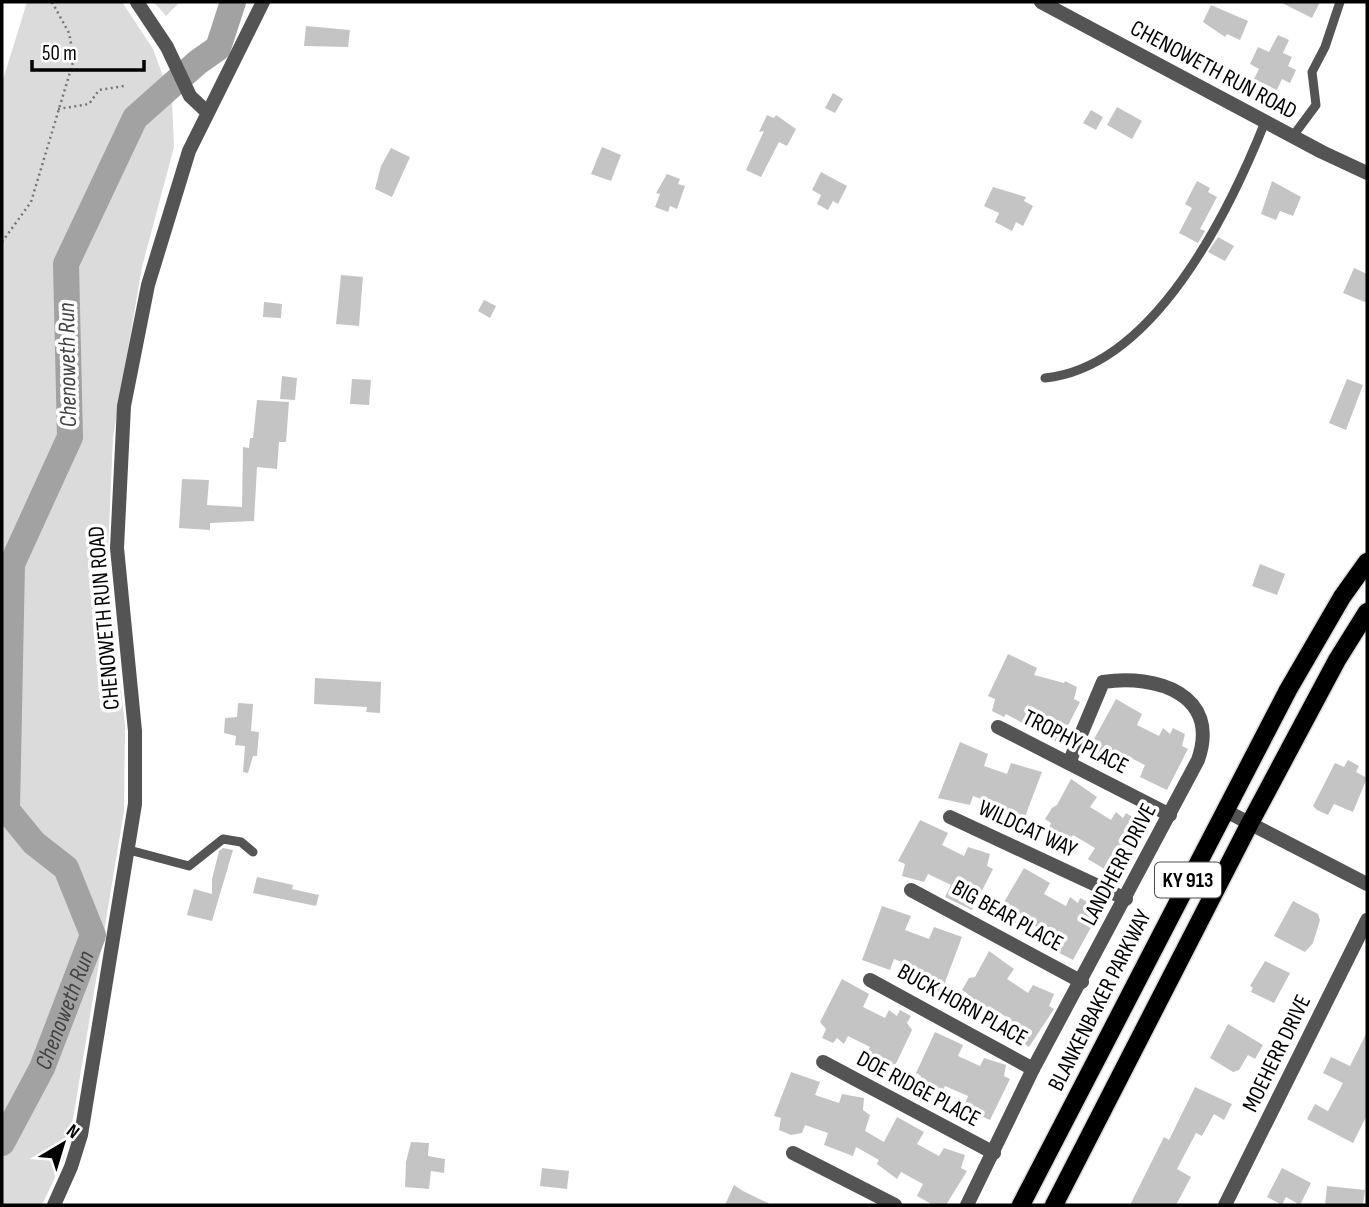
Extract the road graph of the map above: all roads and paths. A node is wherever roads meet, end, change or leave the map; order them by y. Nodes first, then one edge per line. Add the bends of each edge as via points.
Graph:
1 (52, 2) edge
2 (137, 2) edge
3 (263, 2) edge
4 (1041, 2) edge
5 (1340, 2) edge
6 (124, 86) dead end
7 (58, 109) junction
8 (207, 112) junction
9 (1265, 122) junction
10 (1293, 136) junction
11 (1367, 173) edge
12 (2, 242) edge
13 (1045, 378) dead end
14 (1367, 562) edge
15 (1367, 612) edge
16 (999, 727) dead end
17 (1069, 763) junction
18 (1224, 810) junction
19 (1170, 815) junction
20 (950, 817) dead end
21 (1250, 823) junction
22 (129, 850) junction
23 (253, 852) dead end
24 (1367, 884) edge
25 (912, 890) dead end
26 (1126, 899) junction
27 (1367, 920) edge
28 (870, 980) dead end
29 (1082, 982) junction
30 (822, 1062) dead end
31 (1033, 1069) junction
32 (793, 1153) dead end
33 (995, 1153) junction
34 (54, 1205) edge
35 (895, 1205) edge
36 (967, 1205) edge
37 (1021, 1205) edge
38 (1054, 1205) edge
39 (1226, 1205) edge

1 - 7 path via 69,33 74,59
2 - 8 street via 167,47 183,86
3 - 8 street, CHENOWETH RUN ROAD
4 - 9 street, CHENOWETH RUN ROAD
5 - 10 lane via 1312,72 1316,105
6 - 7 path via 99,90 89,104
7 - 12 path via 31,202
8 - 22 street, CHENOWETH RUN ROAD via 189,151 148,285 124,407 117,548 136,750
9 - 10 street, CHENOWETH RUN ROAD
9 - 13 lane via 1201,251 1147,324 1109,356
10 - 11 street, CHENOWETH RUN ROAD
14 - 18 main road, BLANKENBAKER PARKWAY / KY 913 via 1319,635
15 - 21 main road, KY 913
16 - 17 street, TROPHY PLACE
17 - 19 street, TROPHY PLACE
17 - 19 street, LANDHERR DRIVE via 1103,682 1140,678 1184,696 1203,723 1205,742
18 - 21 street
18 - 37 main road, BLANKENBAKER PARKWAY / KY 913
19 - 26 street, LANDHERR DRIVE
20 - 26 street, WILDCAT WAY
21 - 24 street
21 - 38 main road, KY 913
22 - 23 lane via 189,866 223,839 241,842
22 - 34 street, CHENOWETH RUN ROAD via 81,1135
25 - 29 street, BIG BEAR PLACE
26 - 29 street, LANDHERR DRIVE
27 - 39 street, MOEHERR DRIVE
28 - 31 street, BUCK HORN PLACE
29 - 31 street, LANDHERR DRIVE
30 - 33 street, DOE RIDGE PLACE
31 - 33 street, LANDHERR DRIVE
32 - 35 street
33 - 36 street, LANDHERR DRIVE

